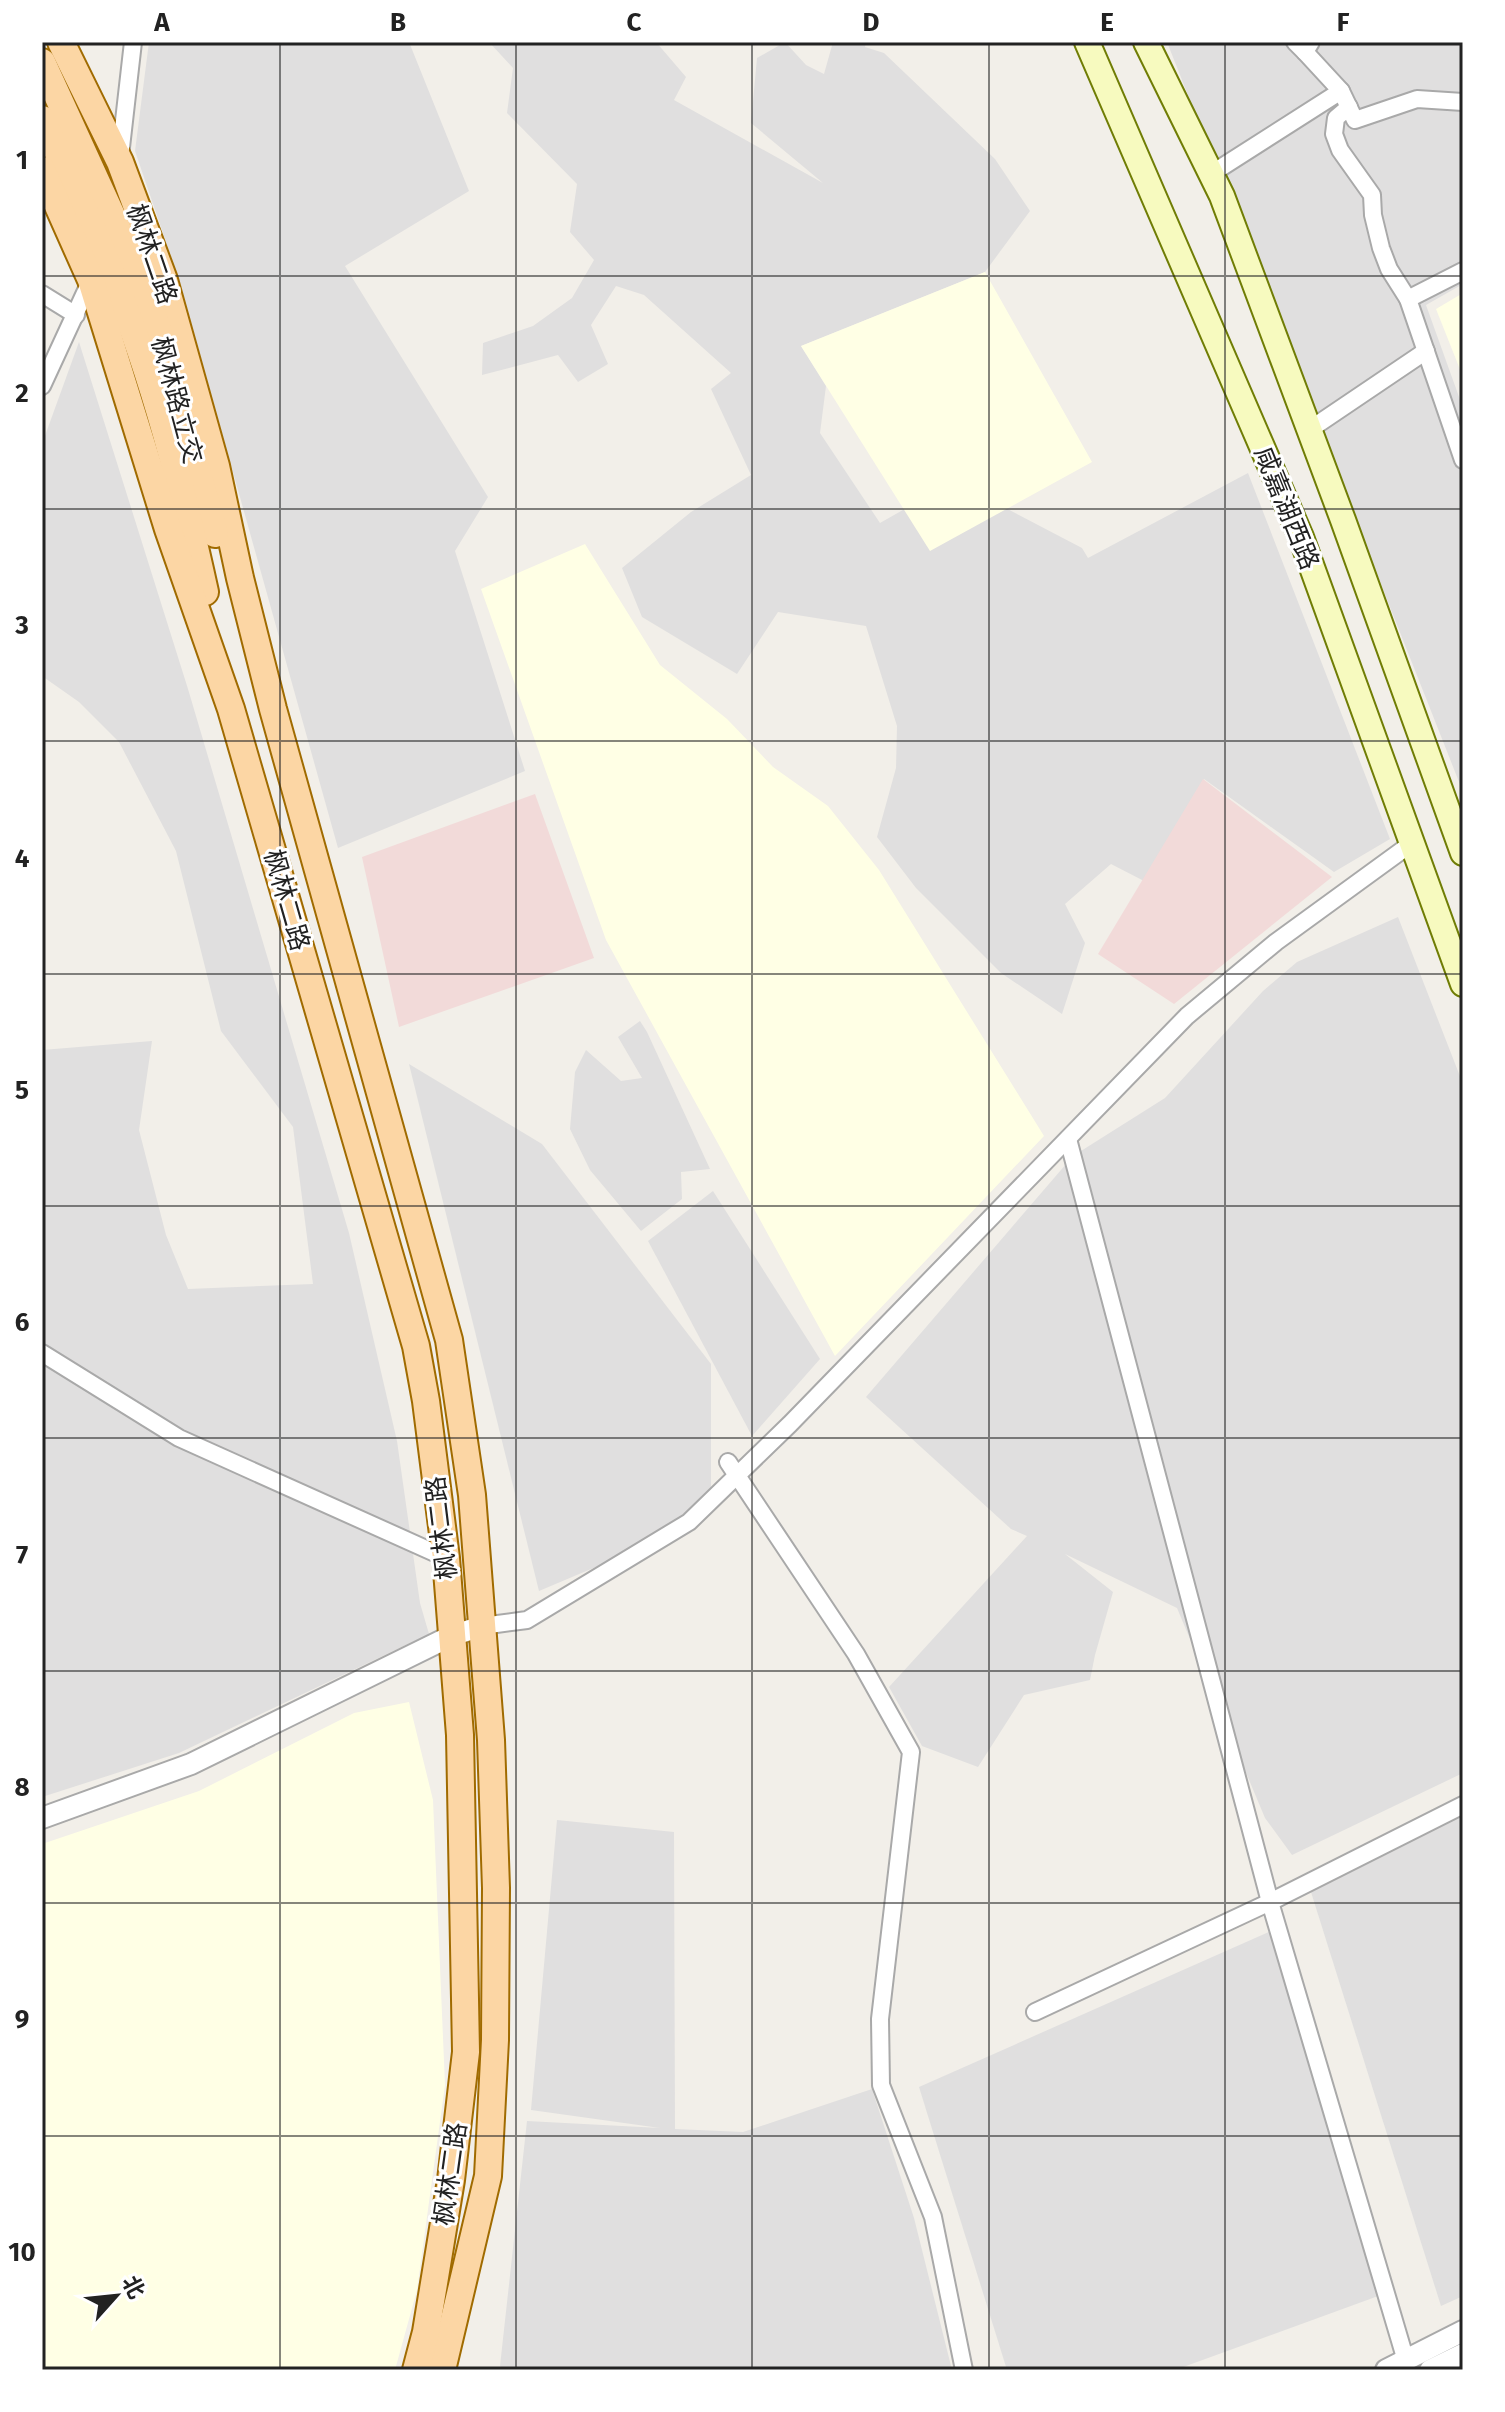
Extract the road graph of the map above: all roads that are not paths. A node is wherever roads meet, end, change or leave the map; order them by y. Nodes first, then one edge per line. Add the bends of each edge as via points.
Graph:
1 (61, 42) edge
2 (133, 42) edge
3 (1087, 42) edge
4 (1146, 42) edge
5 (1304, 45) edge
6 (42, 62) edge
7 (1341, 91) junction
8 (1463, 102) edge
9 (1349, 107) junction
10 (42, 119) edge
11 (120, 162) junction
12 (42, 170) edge
13 (1211, 174) junction
14 (1463, 271) edge
15 (91, 280) junction
16 (42, 294) edge
17 (1408, 299) junction
18 (76, 315) junction
19 (1426, 351) junction
20 (42, 386) edge
21 (1309, 430) junction
22 (1463, 460) edge
23 (201, 527) junction
24 (231, 709) junction
25 (273, 709) junction
26 (1412, 843) junction
27 (1463, 853) edge
28 (1463, 984) edge
29 (1068, 1139) junction
30 (42, 1353) edge
31 (732, 1469) junction
32 (446, 1558) junction
33 (482, 1626) junction
34 (451, 1636) junction
35 (1463, 1805) edge
36 (42, 1818) edge
37 (1270, 1902) junction
38 (1035, 2012) dead end
39 (1463, 2331) edge
40 (1463, 2354) edge
41 (1406, 2361) junction
42 (436, 2369) edge
43 (964, 2370) edge
44 (1386, 2370) edge
45 (1430, 2370) edge

1 - 11 main road, 枫林二路
2 - 11 street
3 - 26 main road, 咸嘉湖西路 via 1301,537
4 - 13 main road, 咸嘉湖西路
5 - 7 street
6 - 23 main road, 枫林路立交 via 157,326
7 - 9 street
7 - 13 street
8 - 9 street via 1417,99 1355,120
9 - 17 street via 1336,118 1334,134 1372,195 1381,248
10 - 23 main road, 枫林路立交 via 134,333
11 - 25 main road, 枫林二路 via 164,280 198,399
12 - 15 main road, 枫林二路
13 - 21 main road, 咸嘉湖西路
14 - 17 street
15 - 18 street
15 - 24 main road, 枫林二路 via 168,529
16 - 18 street
17 - 19 street
18 - 20 street
19 - 21 street
19 - 22 street
21 - 27 main road, 咸嘉湖西路
23 - 24 main road, 枫林二路
23 - 25 main road, 枫林二路
24 - 32 main road, 枫林二路 via 416,1346
25 - 33 main road, 枫林二路 via 449,1340 472,1495
26 - 28 main road, 咸嘉湖西路
26 - 29 street via 1276,942 1187,1016
29 - 31 street via 790,1424
29 - 37 street
30 - 32 street via 179,1438
31 - 33 street via 689,1522 527,1620
31 - 43 street via 856,1654 911,1752 880,2019 881,2085 933,2217
32 - 34 main road, 枫林二路
33 - 34 street
33 - 42 main road, 枫林二路 via 496,1888 488,2176
34 - 36 street via 191,1764
34 - 42 main road, 枫林二路 via 460,1735 466,2052 426,2332
35 - 37 street
37 - 38 street
37 - 41 street
39 - 41 street
40 - 45 street
41 - 44 street

